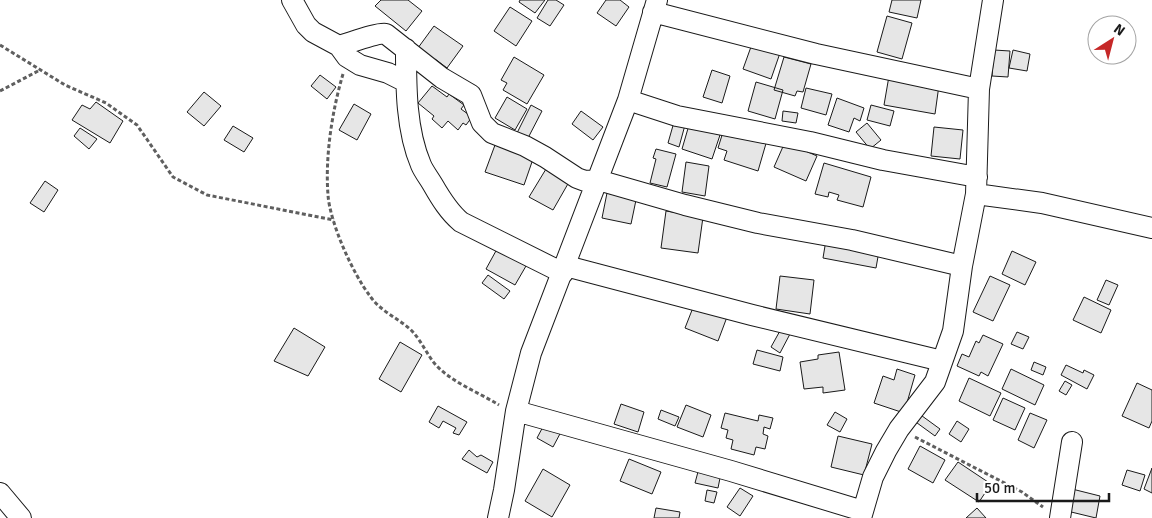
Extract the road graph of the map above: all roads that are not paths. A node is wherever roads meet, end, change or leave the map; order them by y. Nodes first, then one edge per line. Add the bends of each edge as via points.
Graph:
1 (292, 0) edge
2 (993, 0) edge
3 (655, 6) edge
4 (406, 49) junction
5 (343, 51) junction
6 (406, 82) junction
7 (979, 89) junction
8 (628, 100) junction
9 (598, 180) junction
10 (977, 185) junction
11 (1152, 228) edge
12 (962, 266) junction
13 (564, 270) junction
14 (942, 361) junction
15 (516, 413) junction
16 (1072, 442) dead end
17 (0, 493) edge
18 (0, 510) edge
19 (1052, 513) edge
20 (862, 515) edge
21 (20, 518) edge
22 (498, 518) edge

1 - 5 street via 313,32
2 - 7 street
3 - 7 street via 816,54
3 - 8 street
4 - 5 street via 382,33
4 - 6 street
4 - 9 street via 442,78 471,95 482,123 492,133 531,150 577,178
5 - 6 street via 360,65
6 - 13 street via 413,140 422,165 452,215
7 - 10 street
8 - 9 street
8 - 10 street via 678,116 810,142
9 - 12 street via 739,219 861,242
9 - 13 street
10 - 11 street
10 - 12 street
12 - 14 street via 953,331
13 - 14 street
13 - 15 street via 531,353
14 - 20 street via 935,382 899,429 873,477
15 - 20 street via 731,471
15 - 22 street
16 - 19 street
17 - 21 street
18 - 21 street

